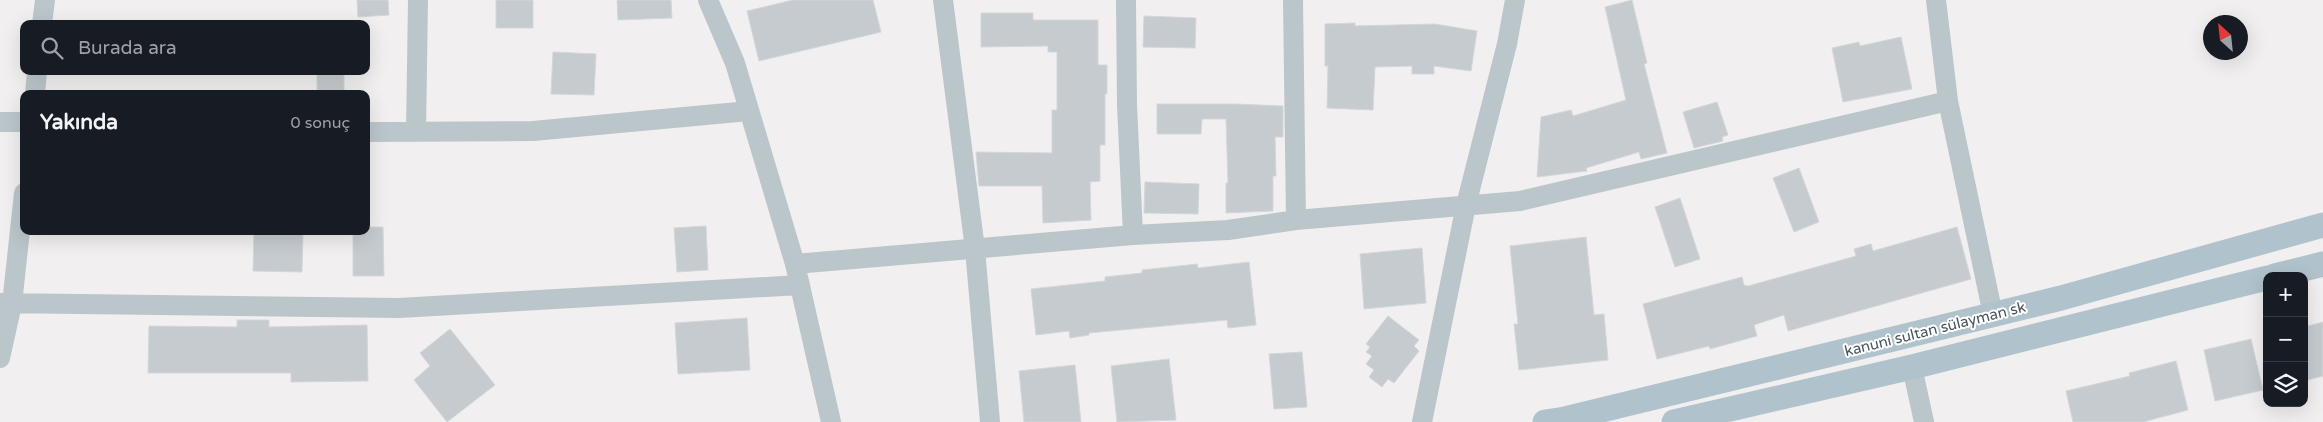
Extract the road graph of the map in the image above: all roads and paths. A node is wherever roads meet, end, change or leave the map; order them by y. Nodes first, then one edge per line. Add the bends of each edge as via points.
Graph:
1 (45, 0) edge
2 (418, 0) edge
3 (708, 0) edge
4 (943, 0) edge
5 (1126, 0) edge
6 (1293, 0) edge
7 (1515, 0) edge
8 (1936, 0) edge
9 (42, 20) edge
10 (37, 75) edge
11 (35, 90) edge
12 (1948, 101) junction
13 (749, 111) junction
14 (0, 122) edge
15 (20, 122) edge
16 (370, 132) edge
17 (416, 132) junction
18 (1466, 205) junction
19 (20, 218) edge
20 (1296, 220) junction
21 (2323, 225) edge
22 (1133, 234) junction
23 (975, 248) junction
24 (794, 264) junction
25 (2323, 264) edge
26 (2291, 272) edge
27 (2263, 279) edge
28 (800, 285) junction
29 (6, 304) edge
30 (1993, 315) junction
31 (0, 358) edge
32 (1912, 367) junction
33 (831, 422) edge
34 (990, 422) edge
35 (1422, 422) edge
36 (1545, 422) edge
37 (1674, 422) edge
38 (1924, 422) edge

1 - 9 street
2 - 17 street
3 - 13 street via 735,63
4 - 23 street
5 - 22 street
6 - 20 street
7 - 18 street
8 - 12 street
10 - 11 street
12 - 18 street via 1520,201
12 - 30 street
13 - 17 street via 532,131
13 - 24 street
14 - 15 street
16 - 17 street
18 - 20 street
18 - 35 street
19 - 29 street
20 - 22 street via 1228,230
21 - 30 main road, kanuni sultan sülayman sk
22 - 23 street
23 - 24 street
23 - 34 street
24 - 28 street
25 - 26 main road
27 - 32 main road
28 - 29 street via 399,308
28 - 33 street
29 - 31 street
30 - 36 main road, kanuni sultan sülayman sk
32 - 37 main road
32 - 38 street

